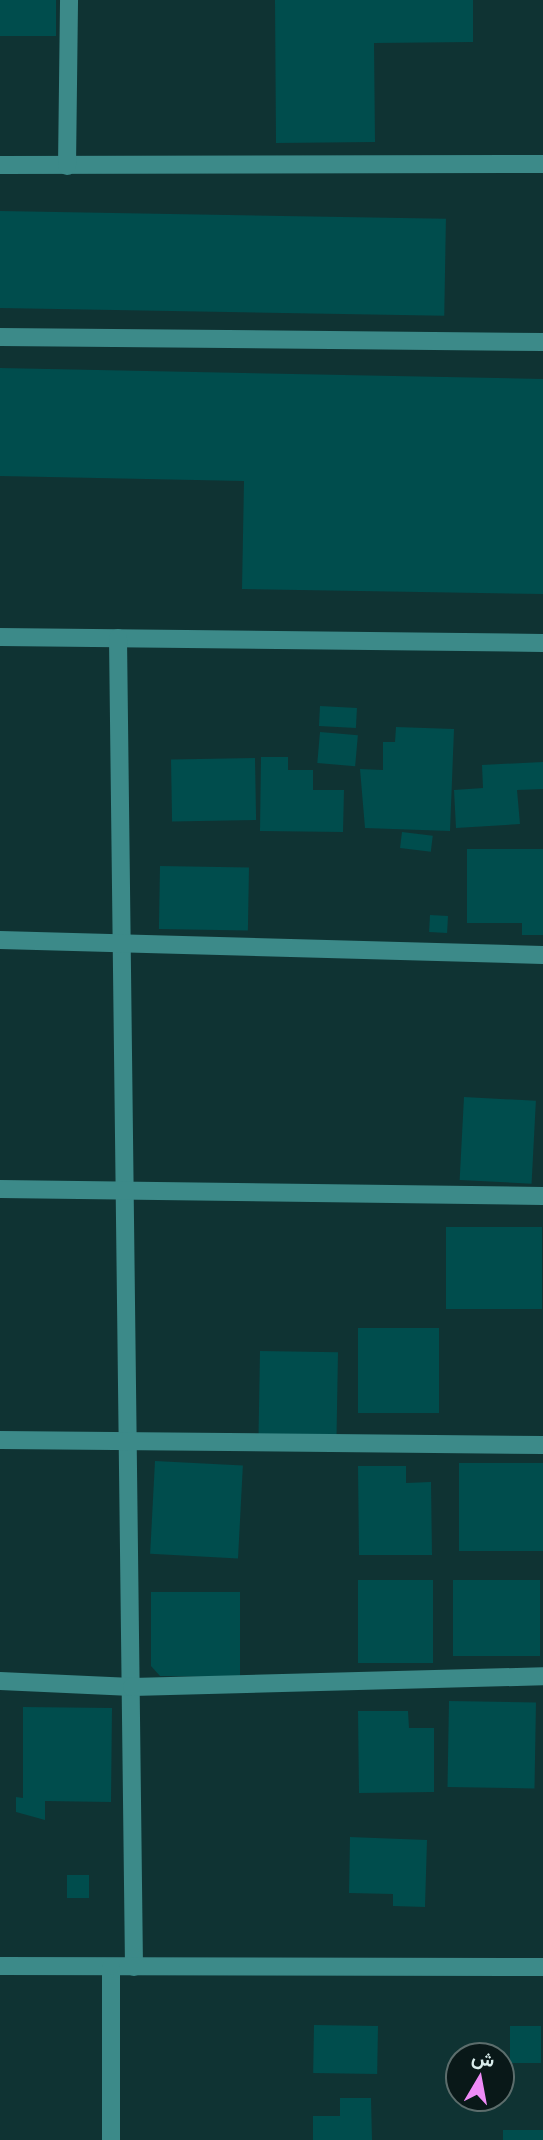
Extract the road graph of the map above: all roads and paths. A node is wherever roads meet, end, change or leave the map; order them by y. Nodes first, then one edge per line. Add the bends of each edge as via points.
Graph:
1 (69, 0) edge
2 (543, 164) edge
3 (0, 165) edge
4 (67, 166) junction
5 (0, 337) edge
6 (543, 342) edge
7 (0, 637) edge
8 (118, 638) junction
9 (543, 643) edge
10 (0, 940) edge
11 (121, 942) junction
12 (543, 955) edge
13 (0, 1189) edge
14 (125, 1191) junction
15 (543, 1195) edge
16 (0, 1440) edge
17 (131, 1443) junction
18 (543, 1445) edge
19 (543, 1676) edge
20 (0, 1681) edge
21 (132, 1687) junction
22 (0, 1966) edge
23 (111, 1967) junction
24 (134, 1967) junction
25 (543, 1968) edge
26 (111, 2140) edge

1 - 4 street
2 - 4 street
3 - 4 street
5 - 6 street
7 - 8 street
8 - 9 street
8 - 11 street
10 - 11 street
11 - 12 street
11 - 14 street
13 - 14 street
14 - 15 street
14 - 17 street
16 - 17 street
17 - 18 street
17 - 21 street
19 - 21 street
20 - 21 street
21 - 24 street
22 - 23 street
23 - 24 street
23 - 26 street
24 - 25 street

